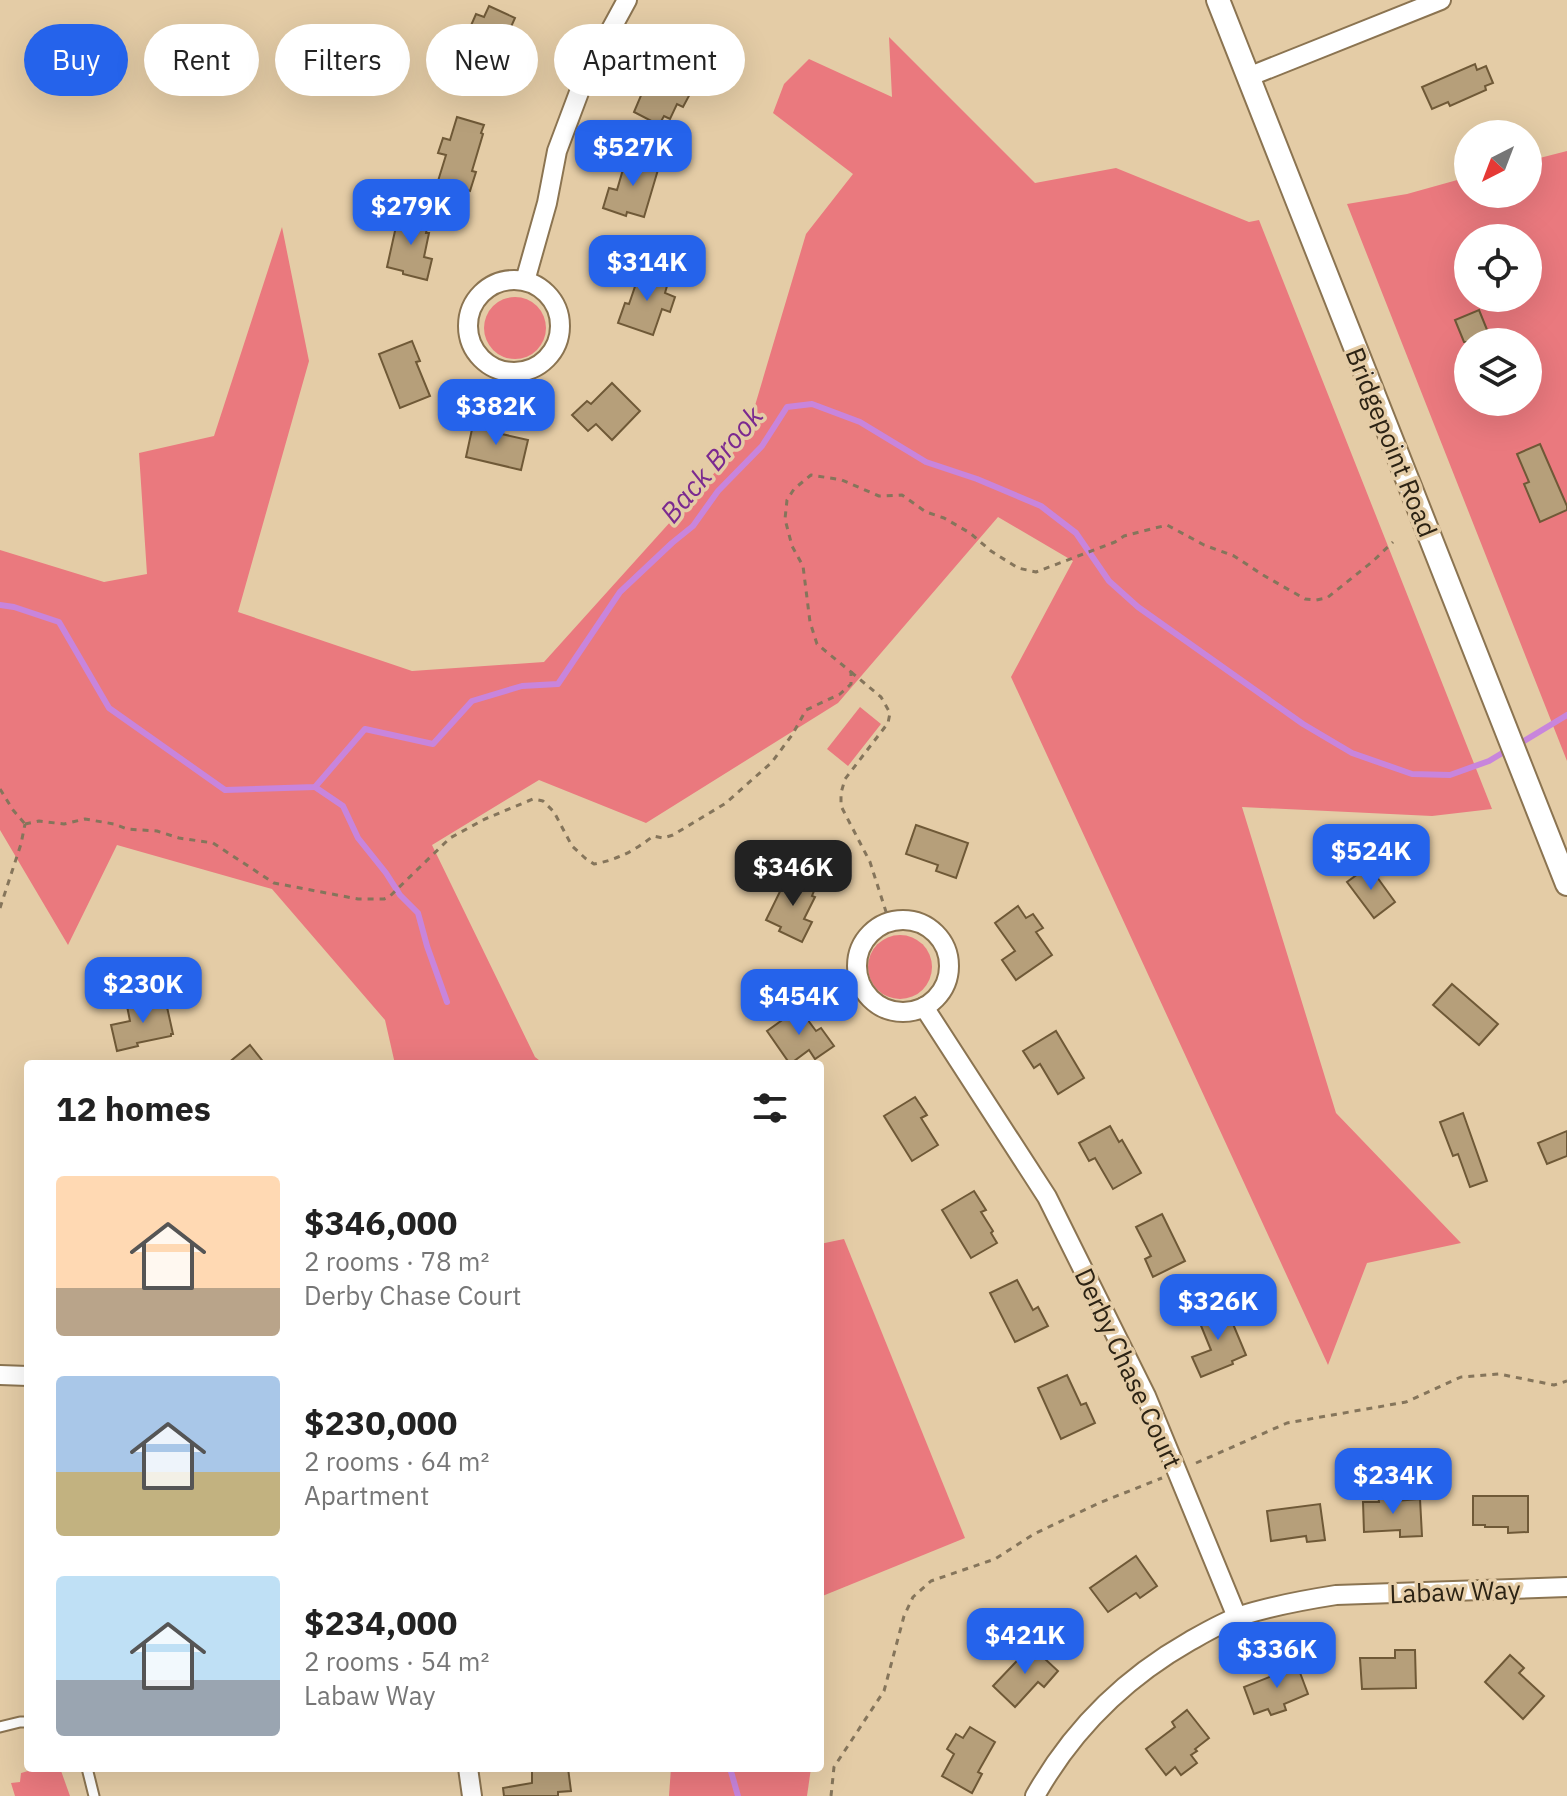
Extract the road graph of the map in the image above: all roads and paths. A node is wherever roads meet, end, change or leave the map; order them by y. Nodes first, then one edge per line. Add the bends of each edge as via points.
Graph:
1 (627, 0) edge
2 (1218, 0) edge
3 (1441, 0) edge
4 (1248, 77) junction
5 (525, 281) junction
6 (1393, 542) dead end
7 (851, 672) junction
8 (0, 789) edge
9 (25, 824) junction
10 (1567, 884) edge
11 (0, 908) edge
12 (889, 921) junction
13 (924, 1007) junction
14 (0, 1375) edge
15 (24, 1376) edge
16 (1567, 1381) edge
17 (1188, 1467) dead end
18 (1165, 1476) dead end
19 (1567, 1587) edge
20 (1237, 1617) junction
21 (24, 1722) edge
22 (0, 1727) edge
23 (88, 1772) edge
24 (469, 1772) edge
25 (94, 1796) edge
26 (472, 1796) edge
27 (831, 1796) edge
28 (1035, 1796) edge

1 - 5 street via 584,79 563,136
2 - 4 street, Bridgepoint Road
3 - 4 street
4 - 10 street, Bridgepoint Road
5 - 5 street via 495,283 473,304 468,318 468,333 482,360 510,372 539,366 551,355 561,326 551,298
6 - 7 path via 1327,598 1316,600 1305,599 1234,556 1167,525 1124,536 1036,572 1018,568 970,533 902,495 879,496 842,480 811,475 787,500 785,519 803,566 817,644
7 - 9 path via 851,684 806,710 759,774 726,803 673,835 653,836 633,852 605,862 594,864 572,846 554,812 533,799 450,838 384,899 274,883 213,843 157,831 85,819
7 - 12 path via 881,697 890,713 841,793 841,806 870,862
8 - 9 path
9 - 11 path
12 - 13 street via 921,923 943,943 949,972 945,986
12 - 13 street via 866,937 859,951 859,982 867,996 893,1012
13 - 20 street, Derby Chase Court via 1047,1197 1146,1396
14 - 15 street
16 - 17 path via 1554,1385 1499,1374 1461,1377 1406,1402 1287,1423
18 - 27 path via 1034,1534 995,1559 931,1581 913,1597 884,1691 834,1767
19 - 20 street, Labaw Way via 1336,1595
20 - 28 street, Labaw Way via 1167,1655 1117,1692 1068,1745
21 - 22 lane
23 - 25 lane
24 - 26 street

